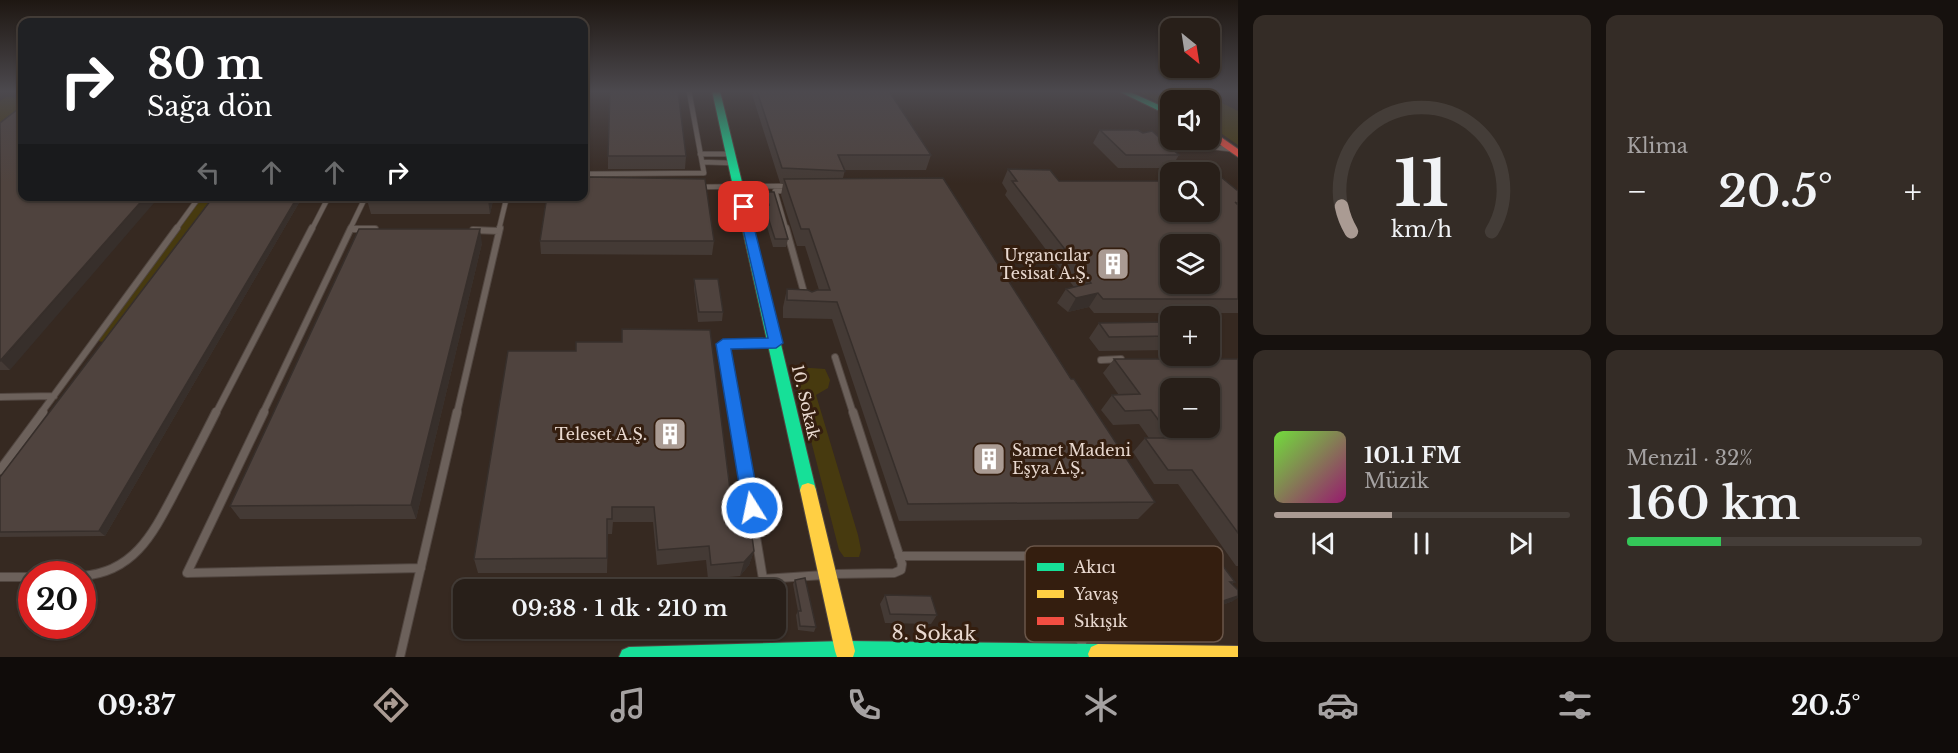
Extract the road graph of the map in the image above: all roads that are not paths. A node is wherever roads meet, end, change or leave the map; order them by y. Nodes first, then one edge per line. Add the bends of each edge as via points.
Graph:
1 (694, 122) edge
2 (723, 122) edge
3 (1145, 139) edge
4 (1220, 140) edge
5 (1235, 152) edge
6 (700, 154) junction
7 (732, 158) junction
8 (702, 162) junction
9 (588, 174) edge
10 (739, 186) junction
11 (691, 187) edge
12 (196, 201) edge
13 (326, 201) edge
14 (364, 201) edge
15 (506, 201) edge
16 (351, 229) junction
17 (385, 229) edge
18 (465, 230) edge
19 (499, 231) junction
20 (808, 305) edge
21 (776, 343) junction
22 (835, 357) dead end
23 (1124, 359) edge
24 (1101, 360) dead end
25 (54, 396) junction
26 (0, 397) edge
27 (0, 470) edge
28 (899, 556) junction
29 (1025, 556) edge
30 (421, 568) junction
31 (827, 575) junction
32 (96, 576) edge
33 (0, 577) edge
34 (18, 577) edge
35 (1085, 642) edge
36 (844, 651) junction
37 (685, 656) edge
38 (1093, 656) edge
39 (1238, 656) edge
40 (400, 657) edge
41 (630, 657) edge

1 - 6 lane
2 - 7 street, 10. Sokak
3 - 5 lane
4 - 5 street
6 - 7 lane
6 - 8 lane
7 - 8 lane
7 - 10 street, 10. Sokak
8 - 9 lane via 704,173
10 - 11 lane
10 - 20 lane via 797,189 775,191
10 - 21 street, 10. Sokak
12 - 25 lane
13 - 32 lane via 151,537 125,562
14 - 16 lane
15 - 19 lane
16 - 17 lane
16 - 30 lane via 187,573
18 - 19 lane
19 - 30 lane
21 - 31 street, 10. Sokak
21 - 31 lane via 723,344 764,579
22 - 28 lane
23 - 24 lane
25 - 26 lane
25 - 27 lane
28 - 29 lane
28 - 31 lane via 902,570 894,573
30 - 40 lane
31 - 36 street, 10. Sokak
33 - 34 lane
35 - 38 lane
36 - 37 street, 8. Sokak
36 - 38 street, 8. Sokak
37 - 41 street, 8. Sokak
38 - 39 street, 8. Sokak

